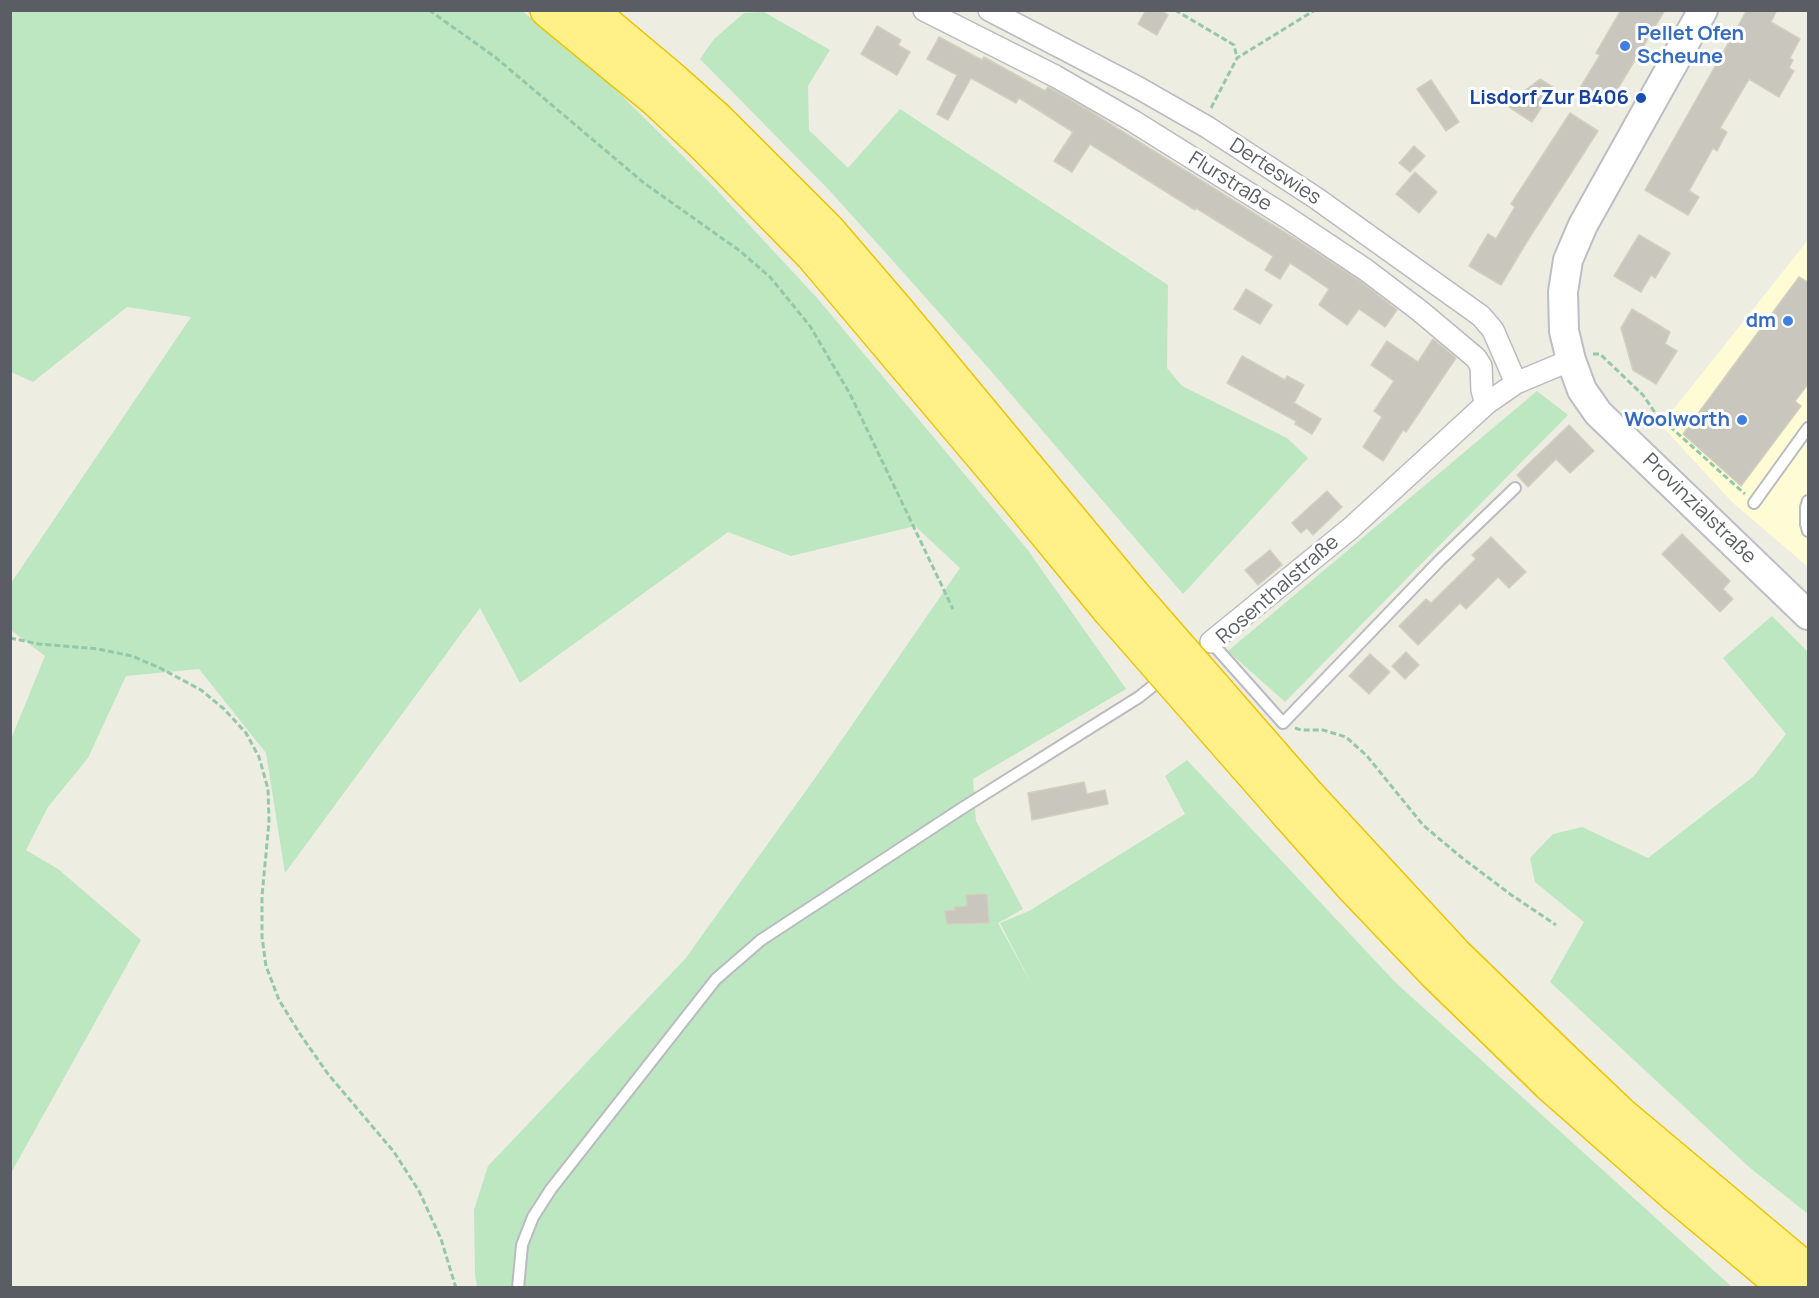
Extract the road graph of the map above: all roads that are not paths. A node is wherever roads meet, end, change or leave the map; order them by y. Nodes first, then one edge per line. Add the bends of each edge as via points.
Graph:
1 (547, 10) edge
2 (590, 10) edge
3 (924, 10) edge
4 (989, 10) edge
5 (1703, 10) edge
6 (1571, 360) junction
7 (1516, 383) junction
8 (1486, 404) junction
9 (1809, 428) edge
10 (1805, 441) edge
11 (1515, 488) dead end
12 (1809, 501) edge
13 (1754, 503) road end
14 (1809, 531) edge
15 (1120, 601) junction
16 (1809, 615) edge
17 (1211, 642) junction
18 (1298, 805) junction
19 (1809, 1270) edge
20 (518, 1287) edge
21 (1786, 1287) edge

1 - 15 highway via 655,99 813,256
2 - 15 highway via 716,118 829,231 896,309
3 - 8 street, Flurstraße via 1055,76 1133,121 1366,270 1476,358 1481,366
4 - 7 street, Derteswies via 1137,87 1316,198 1481,316 1493,330
5 - 6 main road, Provinzialstraße via 1583,225 1568,260 1563,292 1564,331
6 - 7 street, Rosenthalstraße
6 - 16 main road, Provinzialstraße via 1582,390 1598,413
7 - 8 street, Rosenthalstraße
8 - 17 street, Rosenthalstraße via 1351,528
9 - 10 lane
10 - 13 lane
11 - 17 lane, Rosenthalstraße via 1283,723
12 - 14 lane
15 - 18 highway, bridge
17 - 20 lane via 1139,697 761,940 716,979 551,1189 533,1217 522,1245
18 - 19 highway via 1622,1115
18 - 21 highway via 1352,886 1436,974 1549,1084

